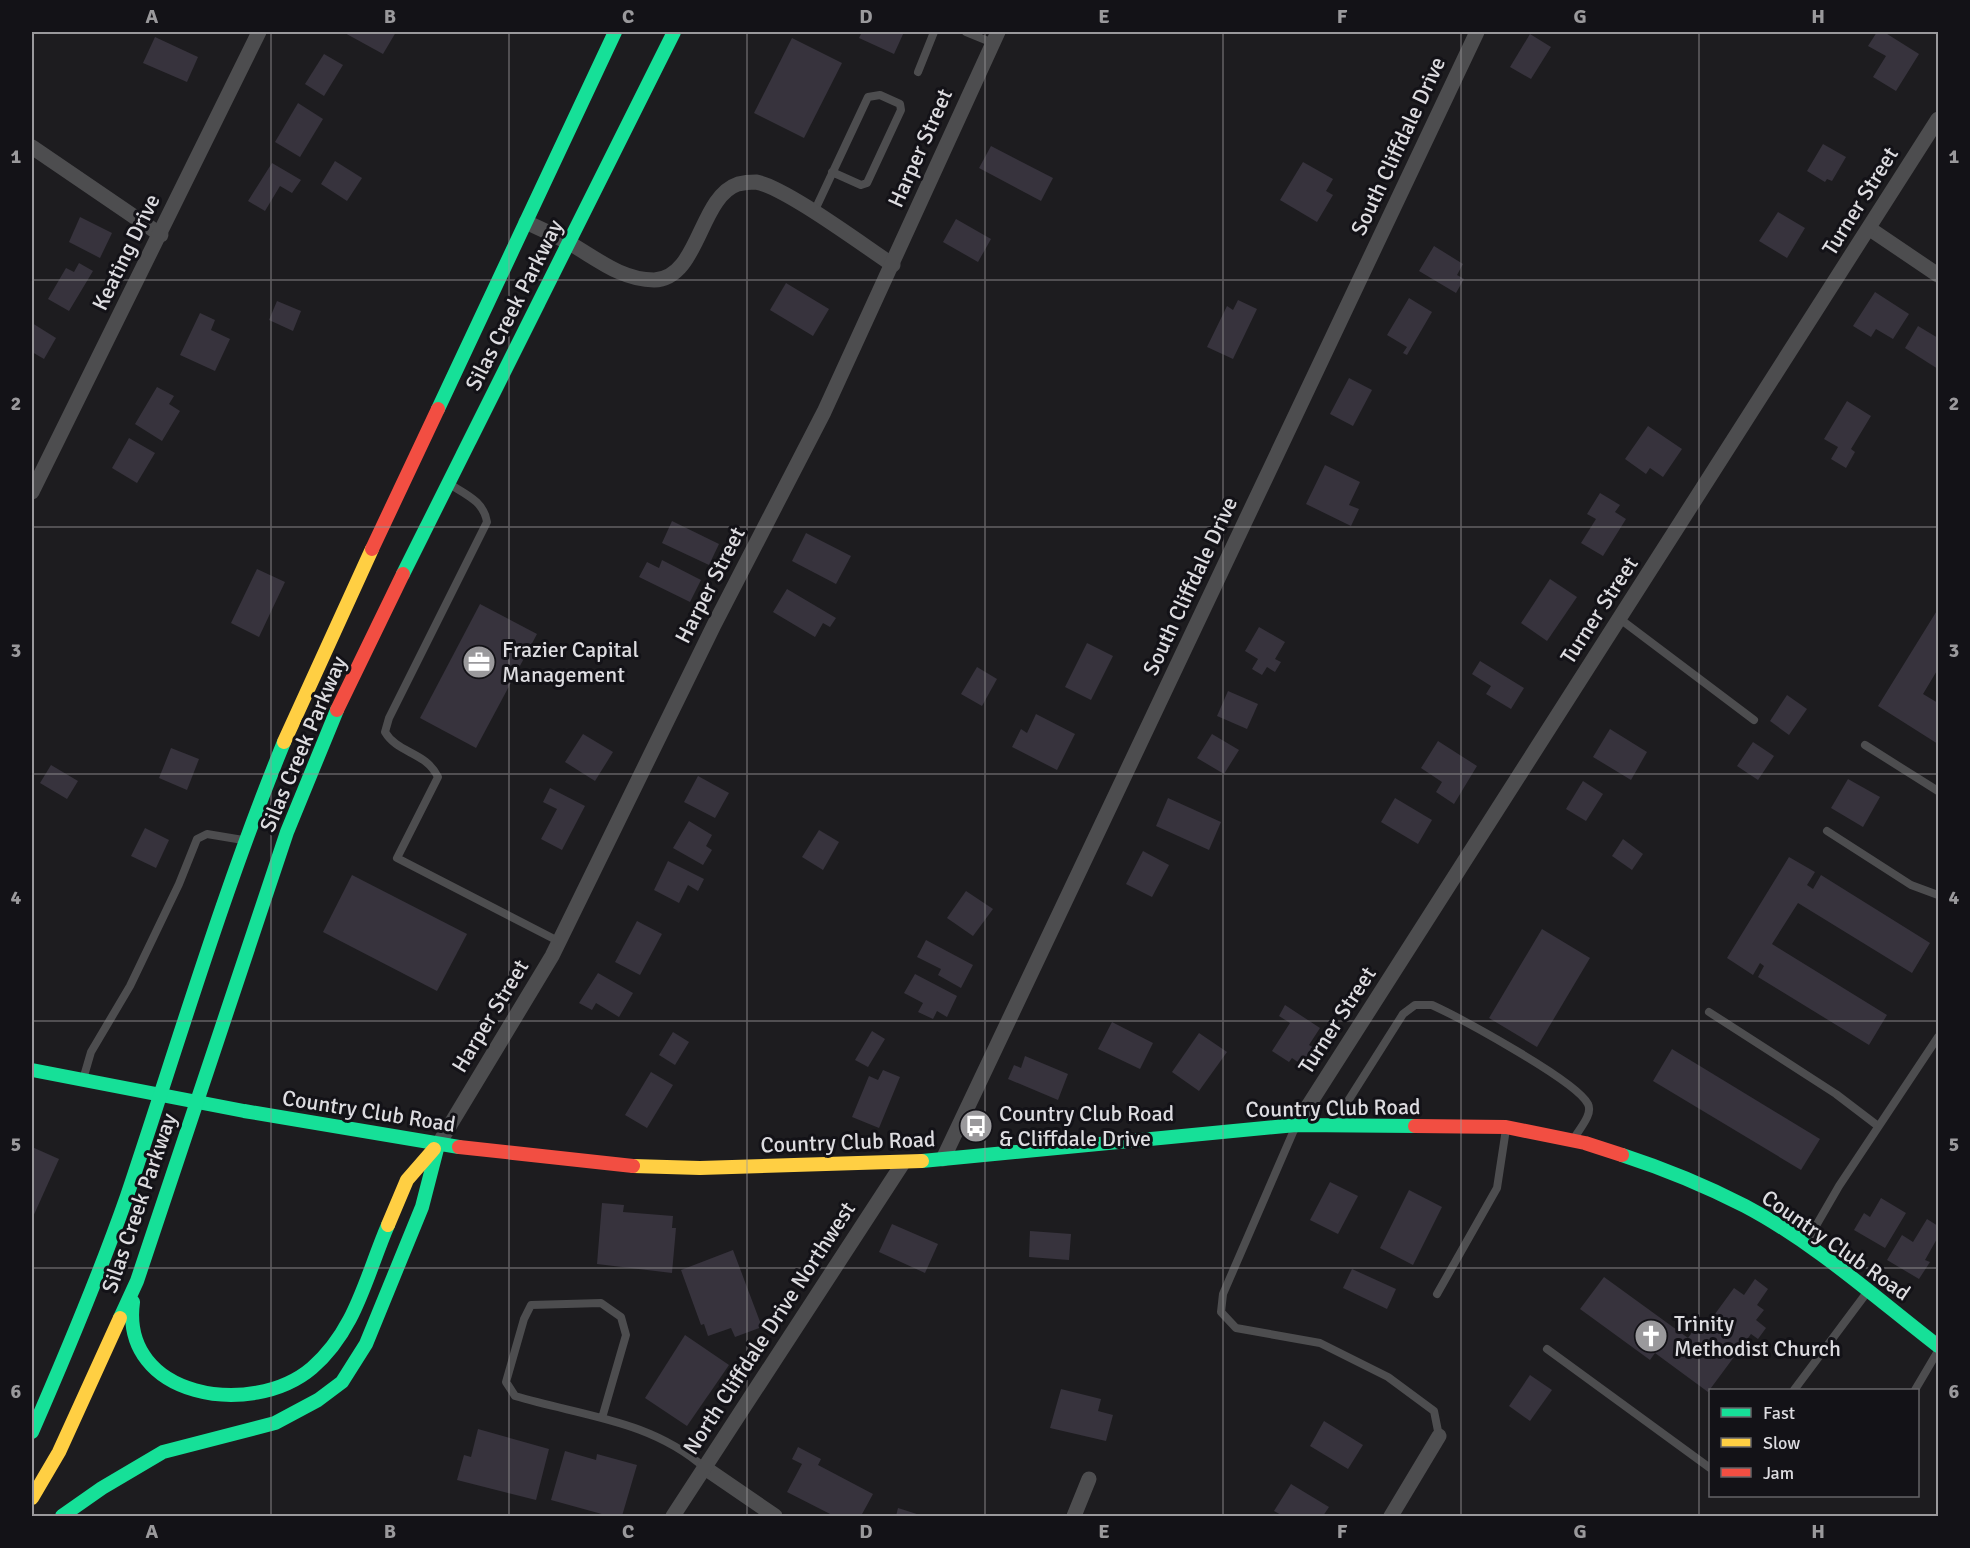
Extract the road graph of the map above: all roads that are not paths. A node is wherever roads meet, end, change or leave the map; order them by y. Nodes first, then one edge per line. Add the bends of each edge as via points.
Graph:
1 (259, 32) edge
2 (615, 32) edge
3 (674, 32) edge
4 (934, 32) edge
5 (966, 32) edge
6 (1477, 32) edge
7 (995, 37) edge
8 (918, 72) dead end
9 (1938, 119) edge
10 (32, 147) edge
11 (832, 172) junction
12 (813, 213) junction
13 (526, 222) junction
14 (1870, 229) junction
15 (160, 235) junction
16 (570, 243) junction
17 (893, 265) junction
18 (1938, 275) edge
19 (447, 483) junction
20 (32, 492) edge
21 (1620, 619) junction
22 (1754, 720) dead end
23 (1865, 745) dead end
24 (1938, 791) edge
25 (1827, 831) dead end
26 (245, 841) junction
27 (1938, 895) edge
28 (560, 942) junction
29 (1708, 1012) dead end
30 (1938, 1037) edge
31 (32, 1070) edge
32 (82, 1080) junction
33 (1296, 1125) junction
34 (1332, 1126) junction
35 (1878, 1126) junction
36 (1506, 1128) junction
37 (1573, 1141) junction
38 (438, 1145) junction
39 (943, 1159) junction
40 (903, 1163) junction
41 (1805, 1245) junction
42 (137, 1281) junction
43 (1868, 1291) junction
44 (1437, 1294) dead end
45 (1938, 1346) edge
46 (1547, 1349) dead end
47 (1938, 1351) edge
48 (1795, 1389) edge
49 (1916, 1389) edge
50 (49, 1391) junction
51 (32, 1412) edge
52 (602, 1418) junction
53 (32, 1431) edge
54 (1439, 1436) joint
55 (1709, 1467) edge
56 (705, 1468) junction
57 (1089, 1479) dead end
58 (32, 1498) edge
59 (62, 1516) edge
60 (673, 1516) edge
61 (775, 1516) edge
62 (1074, 1516) edge
63 (1391, 1516) edge

1 - 15 street, Keating Drive
2 - 13 main road, Silas Creek Parkway
3 - 16 main road, Silas Creek Parkway
4 - 8 lane
5 - 7 lane
6 - 39 street, South Cliffdale Drive
7 - 17 street, Harper Street
9 - 14 street, Turner Street
10 - 15 street
11 - 11 lane via 868,97 880,95 900,104 901,110 867,183 861,185
11 - 12 lane
12 - 16 street via 756,182 738,184 713,207 687,258 674,272 657,280 636,278 613,269
12 - 17 street
13 - 16 street
13 - 26 main road, Silas Creek Parkway via 301,702
14 - 18 street
14 - 21 street, Turner Street
15 - 20 street, Keating Drive
16 - 19 main road, Silas Creek Parkway
17 - 28 street, Harper Street
19 - 28 lane via 473,498 486,512 487,522 385,732 390,740 431,764 438,777 397,858
19 - 42 main road, Silas Creek Parkway via 338,710 287,832
21 - 22 lane
21 - 33 street, Turner Street
23 - 24 lane
25 - 27 lane via 1911,885
26 - 32 lane via 207,834 197,839 130,986 91,1052
26 - 50 main road, Silas Creek Parkway via 126,1198
28 - 38 street, Harper Street
29 - 35 lane via 1836,1094
30 - 35 lane
31 - 32 main road, Country Club Road
32 - 38 main road, Country Club Road
33 - 34 main road, Country Club Road
33 - 39 main road, Country Club Road
33 - 54 lane via 1223,1294 1221,1312 1236,1329 1320,1343 1388,1377 1434,1411
34 - 36 main road, Country Club Road
34 - 37 lane via 1403,1014 1415,1005 1432,1005 1555,1074 1588,1102 1589,1112
35 - 41 lane
36 - 37 main road, Country Club Road
36 - 44 lane via 1497,1188
37 - 41 main road, Country Club Road via 1665,1169 1746,1207
38 - 40 main road, Country Club Road via 604,1165 700,1168
38 - 42 main road via 406,1181 353,1320 320,1362 283,1388 221,1396 195,1392 164,1376 150,1363 132,1333 130,1316
38 - 59 main road via 422,1207 366,1344 342,1382 275,1423 163,1452
39 - 40 main road, Country Club Road
40 - 56 street, North Cliffdale Drive Northwest
41 - 43 main road, Country Club Road
42 - 58 main road, Silas Creek Parkway via 59,1452
43 - 45 main road, Country Club Road
43 - 48 lane
46 - 55 lane
47 - 49 lane
50 - 51 main road
50 - 53 main road, Silas Creek Parkway
52 - 52 lane via 515,1396 506,1382 531,1305 601,1303 621,1317 626,1335
52 - 56 lane via 662,1437
54 - 63 street
56 - 60 street, North Cliffdale Drive Northwest
56 - 61 street
57 - 62 street

